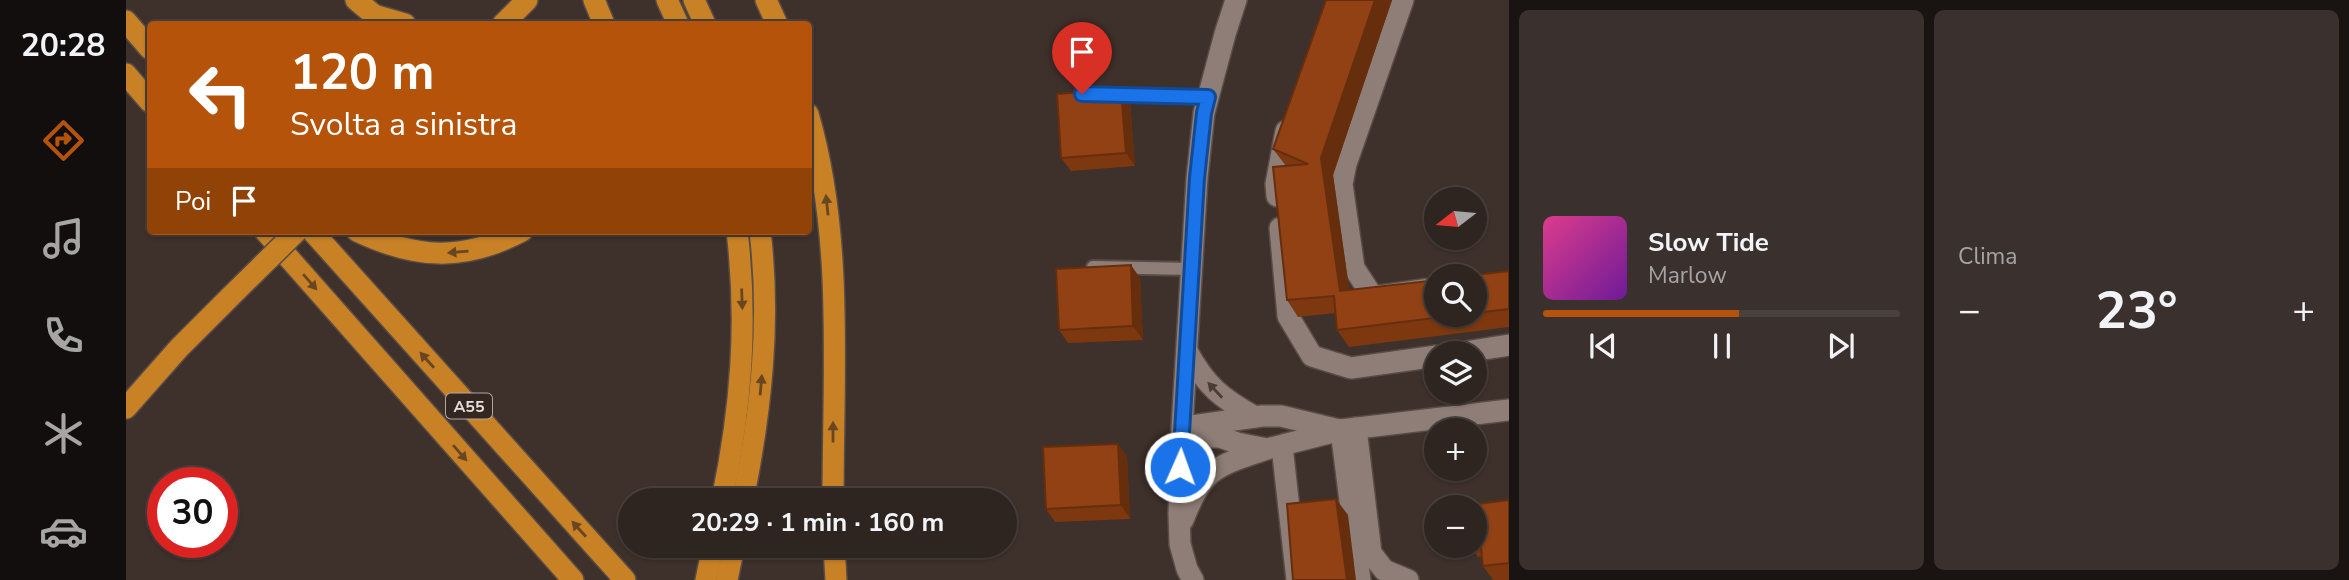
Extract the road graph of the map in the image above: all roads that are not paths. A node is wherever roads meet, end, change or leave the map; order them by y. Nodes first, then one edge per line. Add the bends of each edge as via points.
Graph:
1 (356, 0) edge
2 (527, 0) edge
3 (594, 0) edge
4 (667, 0) edge
5 (694, 0) edge
6 (766, 0) edge
7 (1236, 0) edge
8 (1403, 0) edge
9 (379, 21) edge
10 (506, 21) edge
11 (603, 21) edge
12 (677, 21) edge
13 (704, 21) edge
14 (775, 21) edge
15 (126, 22) edge
16 (147, 46) edge
17 (126, 75) edge
18 (1095, 94) edge
19 (1208, 97) junction
20 (147, 99) edge
21 (1292, 113) edge
22 (812, 126) edge
23 (269, 235) edge
24 (293, 235) edge
25 (316, 235) edge
26 (365, 235) edge
27 (514, 235) edge
28 (737, 235) edge
29 (760, 235) edge
30 (1093, 267) edge
31 (1192, 269) junction
32 (1424, 290) edge
33 (1509, 345) edge
34 (1487, 348) edge
35 (1186, 351) junction
36 (1424, 358) edge
37 (126, 408) edge
38 (1509, 410) edge
39 (1255, 417) junction
40 (1349, 429) junction
41 (1181, 435) junction
42 (1274, 447) junction
43 (724, 488) edge
44 (745, 488) edge
45 (833, 488) edge
46 (1179, 529) junction
47 (711, 558) edge
48 (732, 558) edge
49 (835, 558) edge
50 (573, 580) edge
51 (625, 580) edge
52 (706, 580) edge
53 (727, 580) edge
54 (836, 580) edge
55 (1193, 580) edge
56 (1297, 580) edge
57 (1360, 580) edge
58 (1408, 580) edge

1 - 9 highway
2 - 10 highway
3 - 11 highway
4 - 12 highway
5 - 13 highway
6 - 14 highway
7 - 19 street
8 - 32 street via 1342,184 1354,268 1373,297
15 - 16 highway
17 - 20 highway
18 - 19 lane
19 - 31 street
21 - 36 street via 1276,184 1288,316 1312,356 1352,368
45 -> 22 highway via 833,267 827,198
23 -> 50 highway, A55
24 - 37 highway, bridge via 179,348
51 -> 25 highway, A55
27 -> 26 highway via 466,252 435,254 381,243
28 -> 43 highway via 743,358
44 -> 29 highway via 756,437 765,336
30 - 31 lane
31 - 35 street
33 - 34 street
39 -> 35 street via 1225,400
35 - 41 street
38 - 40 street
39 - 40 street via 1281,416
39 - 41 street
40 - 42 street
40 - 57 street
40 - 58 street via 1371,553 1384,570
41 - 42 street
41 - 46 street
42 - 46 street via 1224,464 1204,478
42 - 56 street
46 - 55 street
47 - 52 highway
48 - 53 highway
49 - 54 highway

